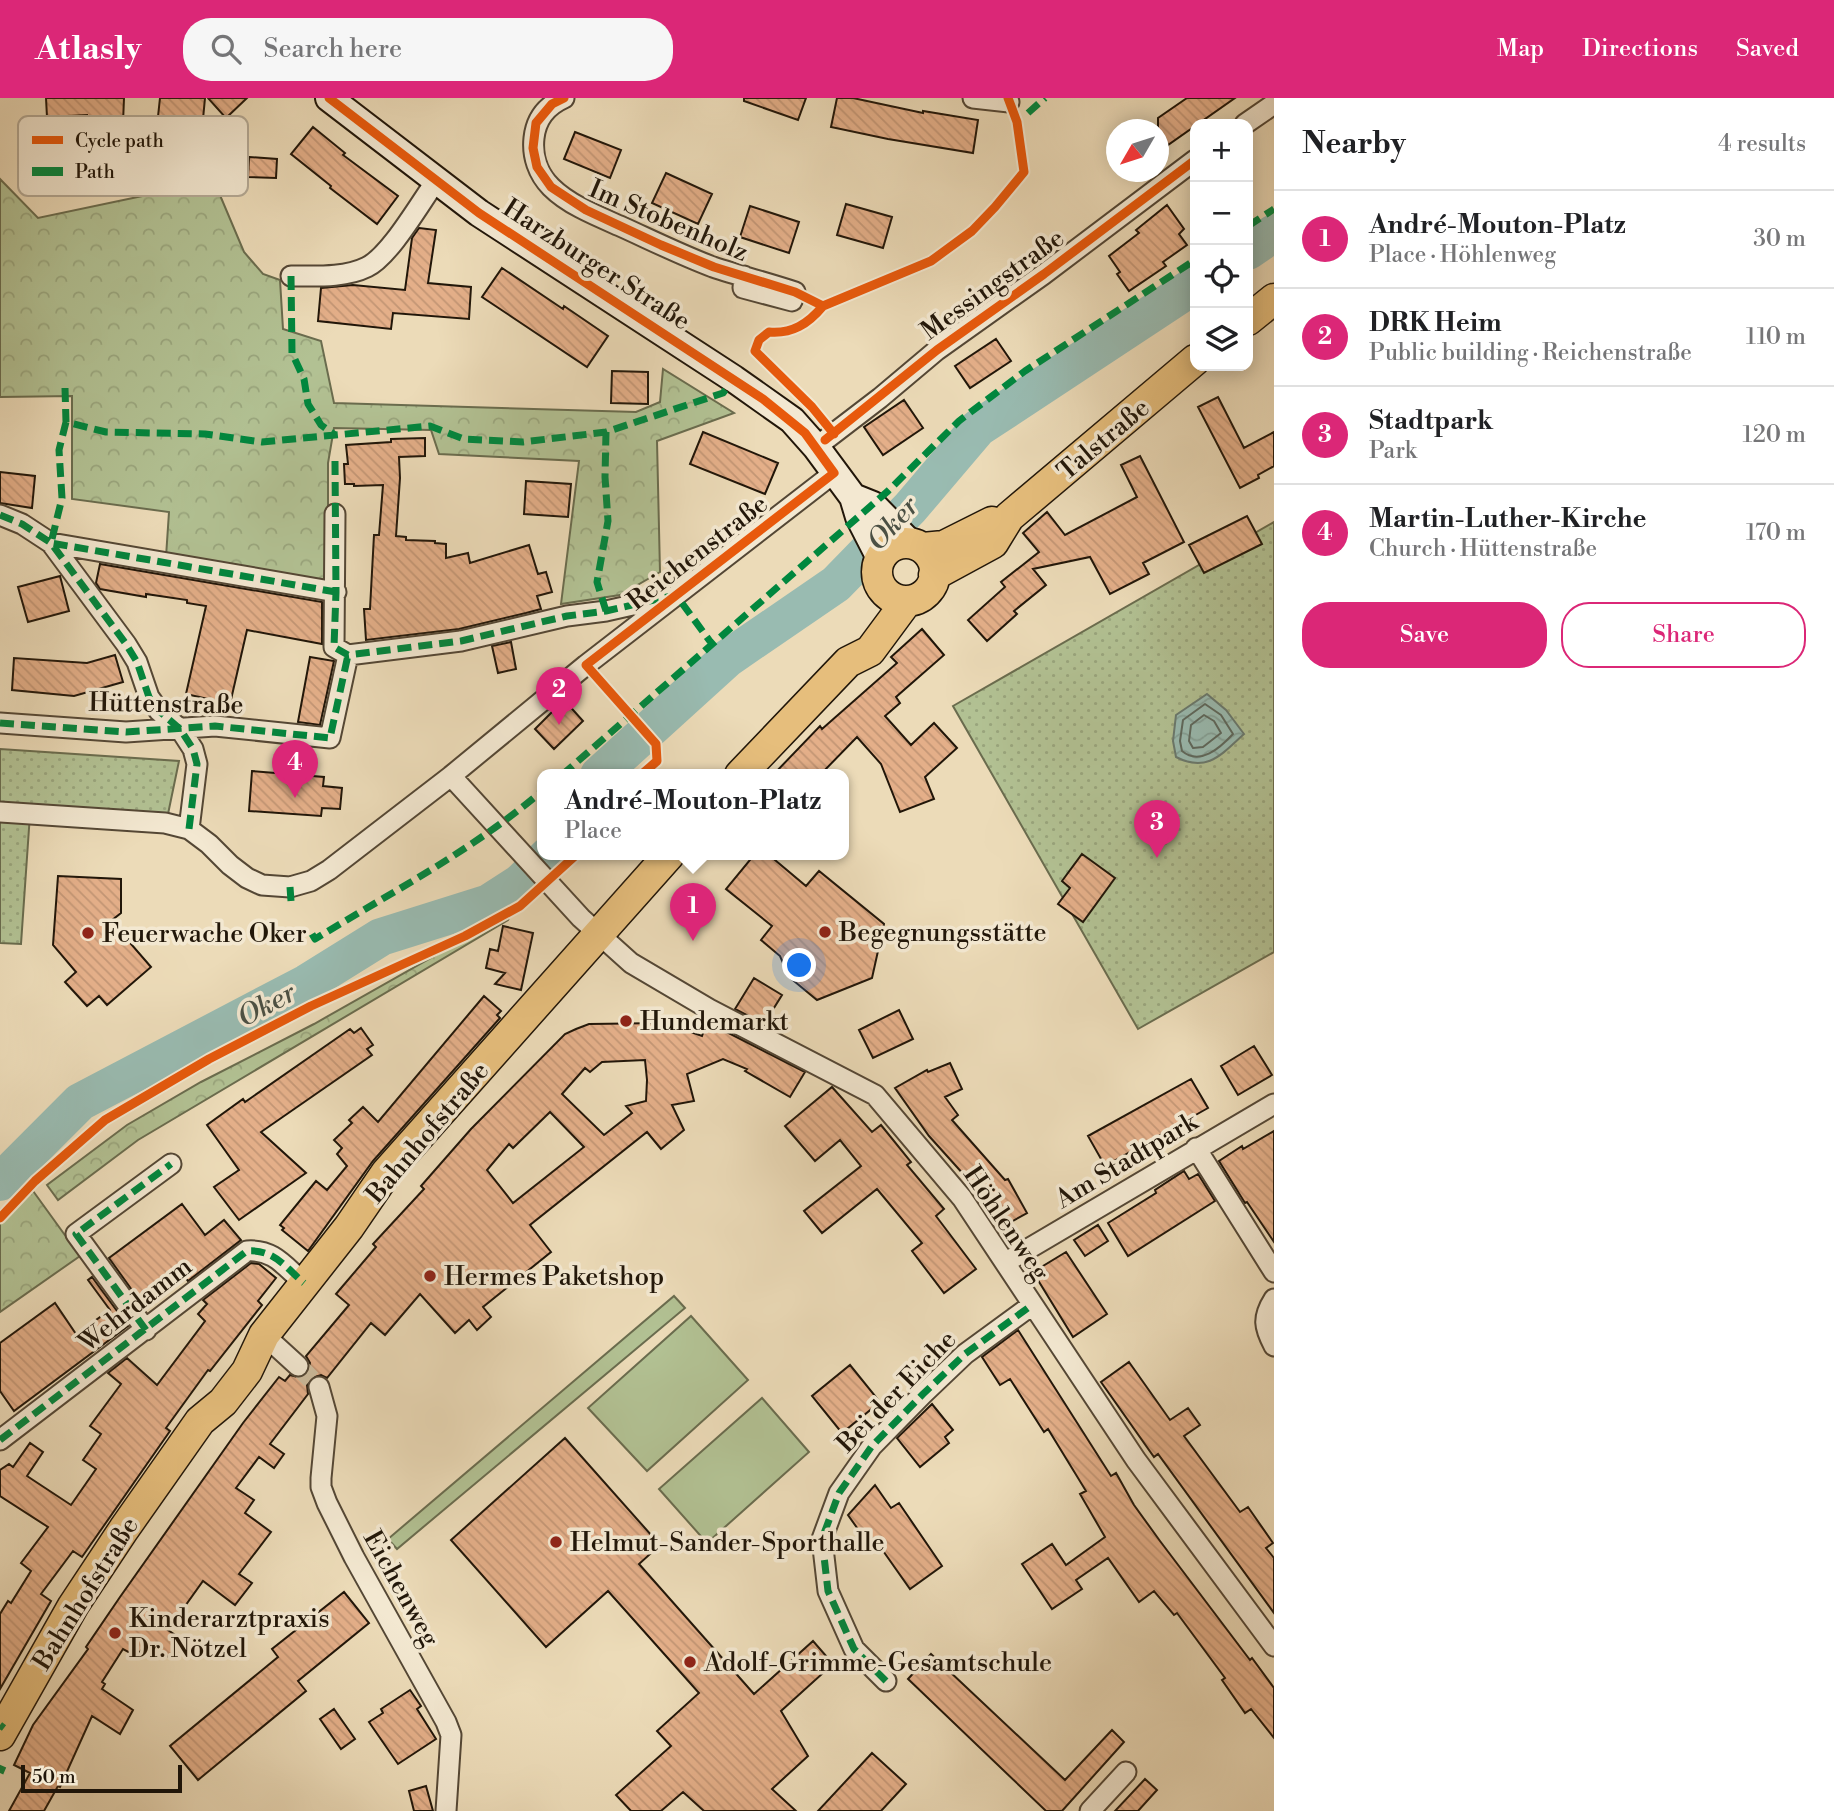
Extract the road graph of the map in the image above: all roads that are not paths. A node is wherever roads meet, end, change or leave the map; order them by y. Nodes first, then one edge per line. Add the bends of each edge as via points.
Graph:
1 (329, 98) edge
2 (564, 98) edge
3 (973, 98) edge
4 (1009, 102) dead end
5 (1274, 104) edge
6 (1252, 119) edge
7 (1190, 164) edge
8 (436, 181) junction
9 (291, 276) dead end
10 (744, 276) dead end
11 (1274, 299) edge
12 (1253, 316) edge
13 (1190, 364) edge
14 (816, 447) junction
15 (834, 473) junction
16 (855, 499) junction
17 (335, 514) dead end
18 (0, 515) edge
19 (51, 543) junction
20 (918, 551) junction
21 (879, 555) junction
22 (336, 592) junction
23 (676, 595) junction
24 (895, 596) junction
25 (348, 655) junction
26 (0, 723) edge
27 (180, 729) junction
28 (746, 769) edge
29 (451, 776) junction
30 (0, 812) edge
31 (189, 829) junction
32 (665, 860) edge
33 (599, 936) junction
34 (1274, 1104) edge
35 (1196, 1149) junction
36 (171, 1164) dead end
37 (1006, 1262) junction
38 (1274, 1272) edge
39 (304, 1283) junction
40 (1274, 1299) edge
41 (1032, 1305) junction
42 (146, 1330) junction
43 (264, 1335) junction
44 (1274, 1346) edge
45 (298, 1366) tunnel mouth
46 (319, 1387) tunnel mouth
47 (0, 1440) edge
48 (1274, 1646) edge
49 (886, 1681) dead end
50 (1, 1730) edge
51 (1126, 1772) dead end
52 (446, 1811) edge
53 (1090, 1811) edge

1 - 8 main road, Harzburger Straße
2 - 10 street, Im Stobenholz via 552,104 536,123 533,148 537,167 551,187 623,228
3 - 4 street
5 - 6 street
7 - 14 street, Messingstraße via 937,350
8 - 9 street via 387,251 368,267 340,274
8 - 14 main road, Harzburger Straße via 524,244 764,399 792,420
11 - 12 main road
13 - 20 main road, Talstraße via 1009,517 944,546
14 - 15 main road, Harzburger Straße
15 - 16 main road, Harzburger Straße
15 - 23 street, Reichenstraße
16 - 20 main road, Harzburger Straße via 873,505
16 - 21 main road, Harzburger Straße
17 - 22 street
18 - 19 street
19 - 22 street
19 - 27 street via 126,644 149,697
20 - 21 main road, Talstraße via 895,545
20 - 24 main road via 926,593
21 - 24 main road via 877,576
22 - 25 street via 334,647
23 - 25 street, Reichenstraße via 461,641
23 - 29 street, Reichenstraße
24 - 28 main road via 870,651 848,662
25 - 27 street, Hüttenstraße via 330,738 215,726
26 - 27 street, Hüttenstraße via 126,732
27 - 31 street via 197,764
29 - 31 street, Reichenstraße via 329,870 290,887 262,885 247,878
29 - 33 street, Höhlenweg
30 - 31 street via 165,823
32 - 33 main road
33 - 37 street, Höhlenweg via 631,963 709,1009 875,1095 962,1198
33 - 39 main road, Bahnhofstraße via 386,1173
34 - 35 street, Am Stadtpark
35 - 37 street, Am Stadtpark
35 - 38 street
36 - 42 street via 76,1234
37 - 41 street, Höhlenweg
39 - 42 street, Wehrdamm via 262,1250 247,1251
39 - 43 main road, Bahnhofstraße
40 - 44 street via 1265,1329
41 - 48 street, Höhlenweg via 1136,1460
41 - 49 street, Bei der Eiche via 965,1354 923,1394 872,1446 839,1493 822,1539 828,1591 853,1649
42 - 47 street, Wehrdamm
43 - 45 street
43 - 50 main road, Bahnhofstraße via 238,1384 200,1421 72,1606
46 - 52 street, Eichenweg via 327,1416 321,1487 354,1557 446,1722 450,1735
51 - 53 street

